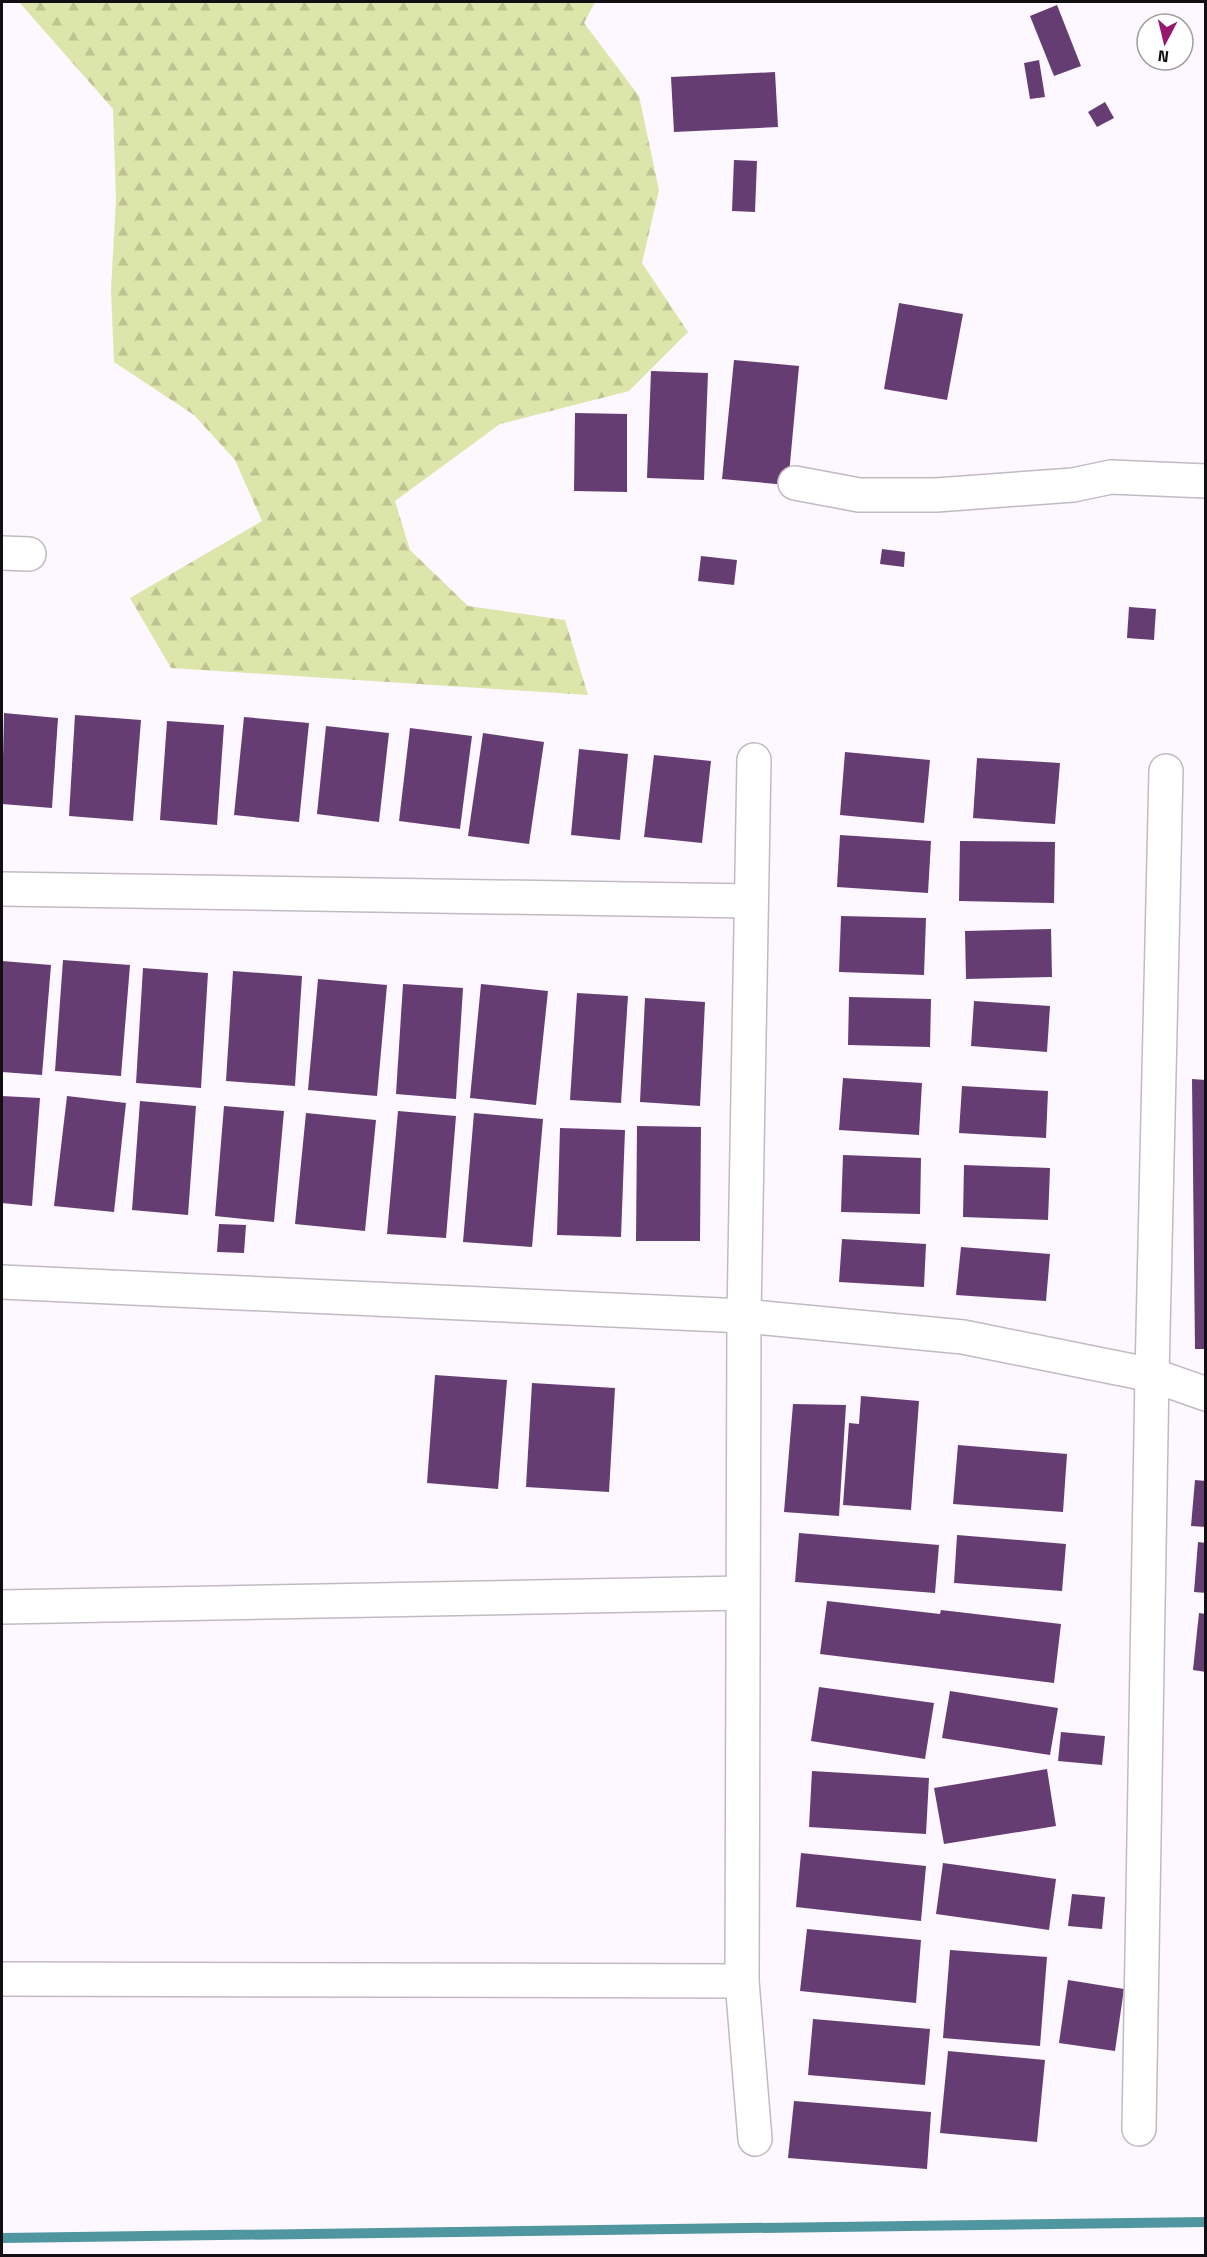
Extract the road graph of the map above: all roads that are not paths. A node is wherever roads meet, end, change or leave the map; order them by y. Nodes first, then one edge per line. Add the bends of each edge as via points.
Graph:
1 (1206, 481) edge
2 (795, 483) dead end
3 (754, 760) dead end
4 (1166, 771) dead end
5 (2, 889) edge
6 (751, 901) junction
7 (2, 1282) edge
8 (744, 1316) junction
9 (1152, 1375) junction
10 (1206, 1376) edge
11 (1206, 1394) edge
12 (742, 1593) junction
13 (2, 1607) edge
14 (2, 1979) edge
15 (742, 1981) junction
16 (1139, 2129) dead end
17 (755, 2139) dead end

1 - 2 street via 1111,477 1073,485 936,495 859,495
3 - 6 street
4 - 9 street
5 - 6 street
6 - 8 street
7 - 8 street
8 - 9 street via 963,1337
8 - 12 street
9 - 10 street
9 - 11 street
9 - 16 street
12 - 13 street
12 - 15 street
14 - 15 street
15 - 17 street

